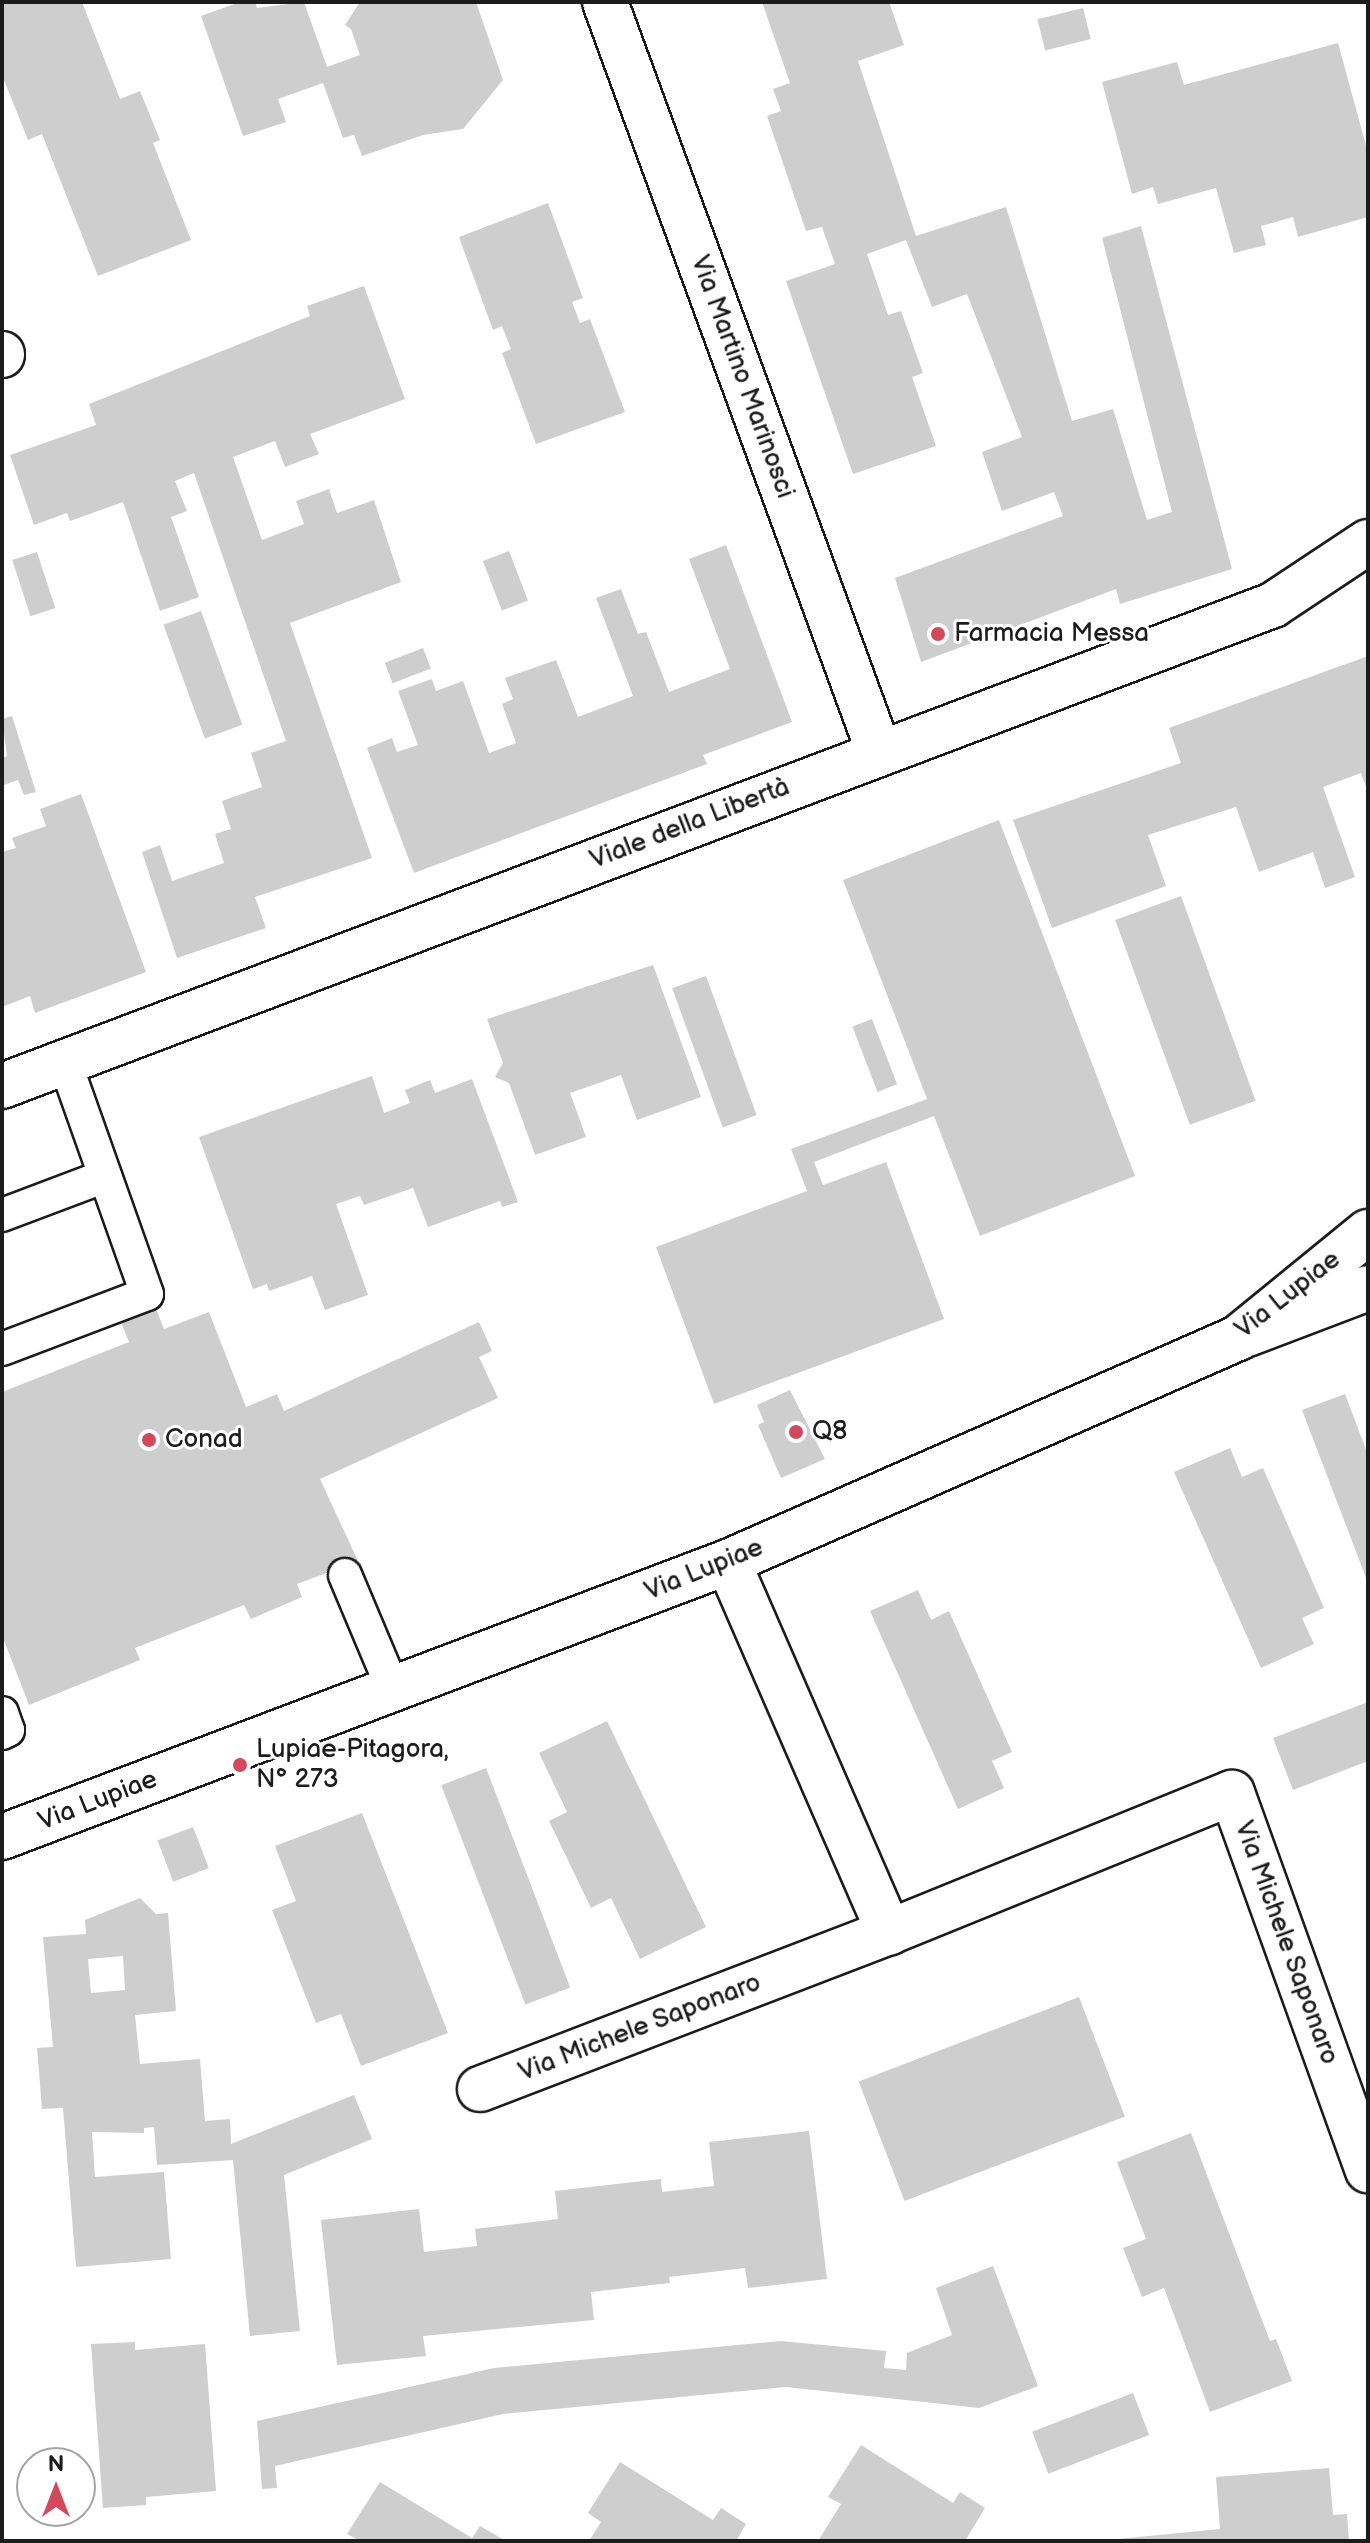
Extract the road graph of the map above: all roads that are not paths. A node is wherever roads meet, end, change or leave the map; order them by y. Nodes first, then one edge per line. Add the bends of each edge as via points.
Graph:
1 (605, 2) edge
2 (1368, 542) edge
3 (879, 752) junction
4 (65, 1062) junction
5 (2, 1086) edge
6 (105, 1176) junction
7 (2, 1215) edge
8 (1368, 1232) edge
9 (1368, 1288) edge
10 (1238, 1338) junction
11 (2, 1349) edge
12 (728, 1562) junction
13 (345, 1575) dead end
14 (393, 1689) junction
15 (2, 1713) edge
16 (2, 1733) edge
17 (2, 1837) edge
18 (889, 1932) junction
19 (480, 2089) dead end
20 (1368, 2170) edge

1 - 3 street, Via Martino Marinosci
2 - 3 street, Viale della Libertà via 1273,605
3 - 4 street, Viale della Libertà
4 - 5 street, Viale della Libertà
4 - 6 lane
6 - 7 lane
6 - 11 lane via 147,1294
8 - 10 street, Via Lupiae
9 - 10 street
10 - 12 street, Via Lupiae
12 - 14 street, Via Lupiae
12 - 18 street
13 - 14 lane
14 - 17 street, Via Lupiae
15 - 16 lane via 8,1730
18 - 19 street, Via Michele Saponaro
18 - 20 street, Via Michele Saponaro via 1232,1793

